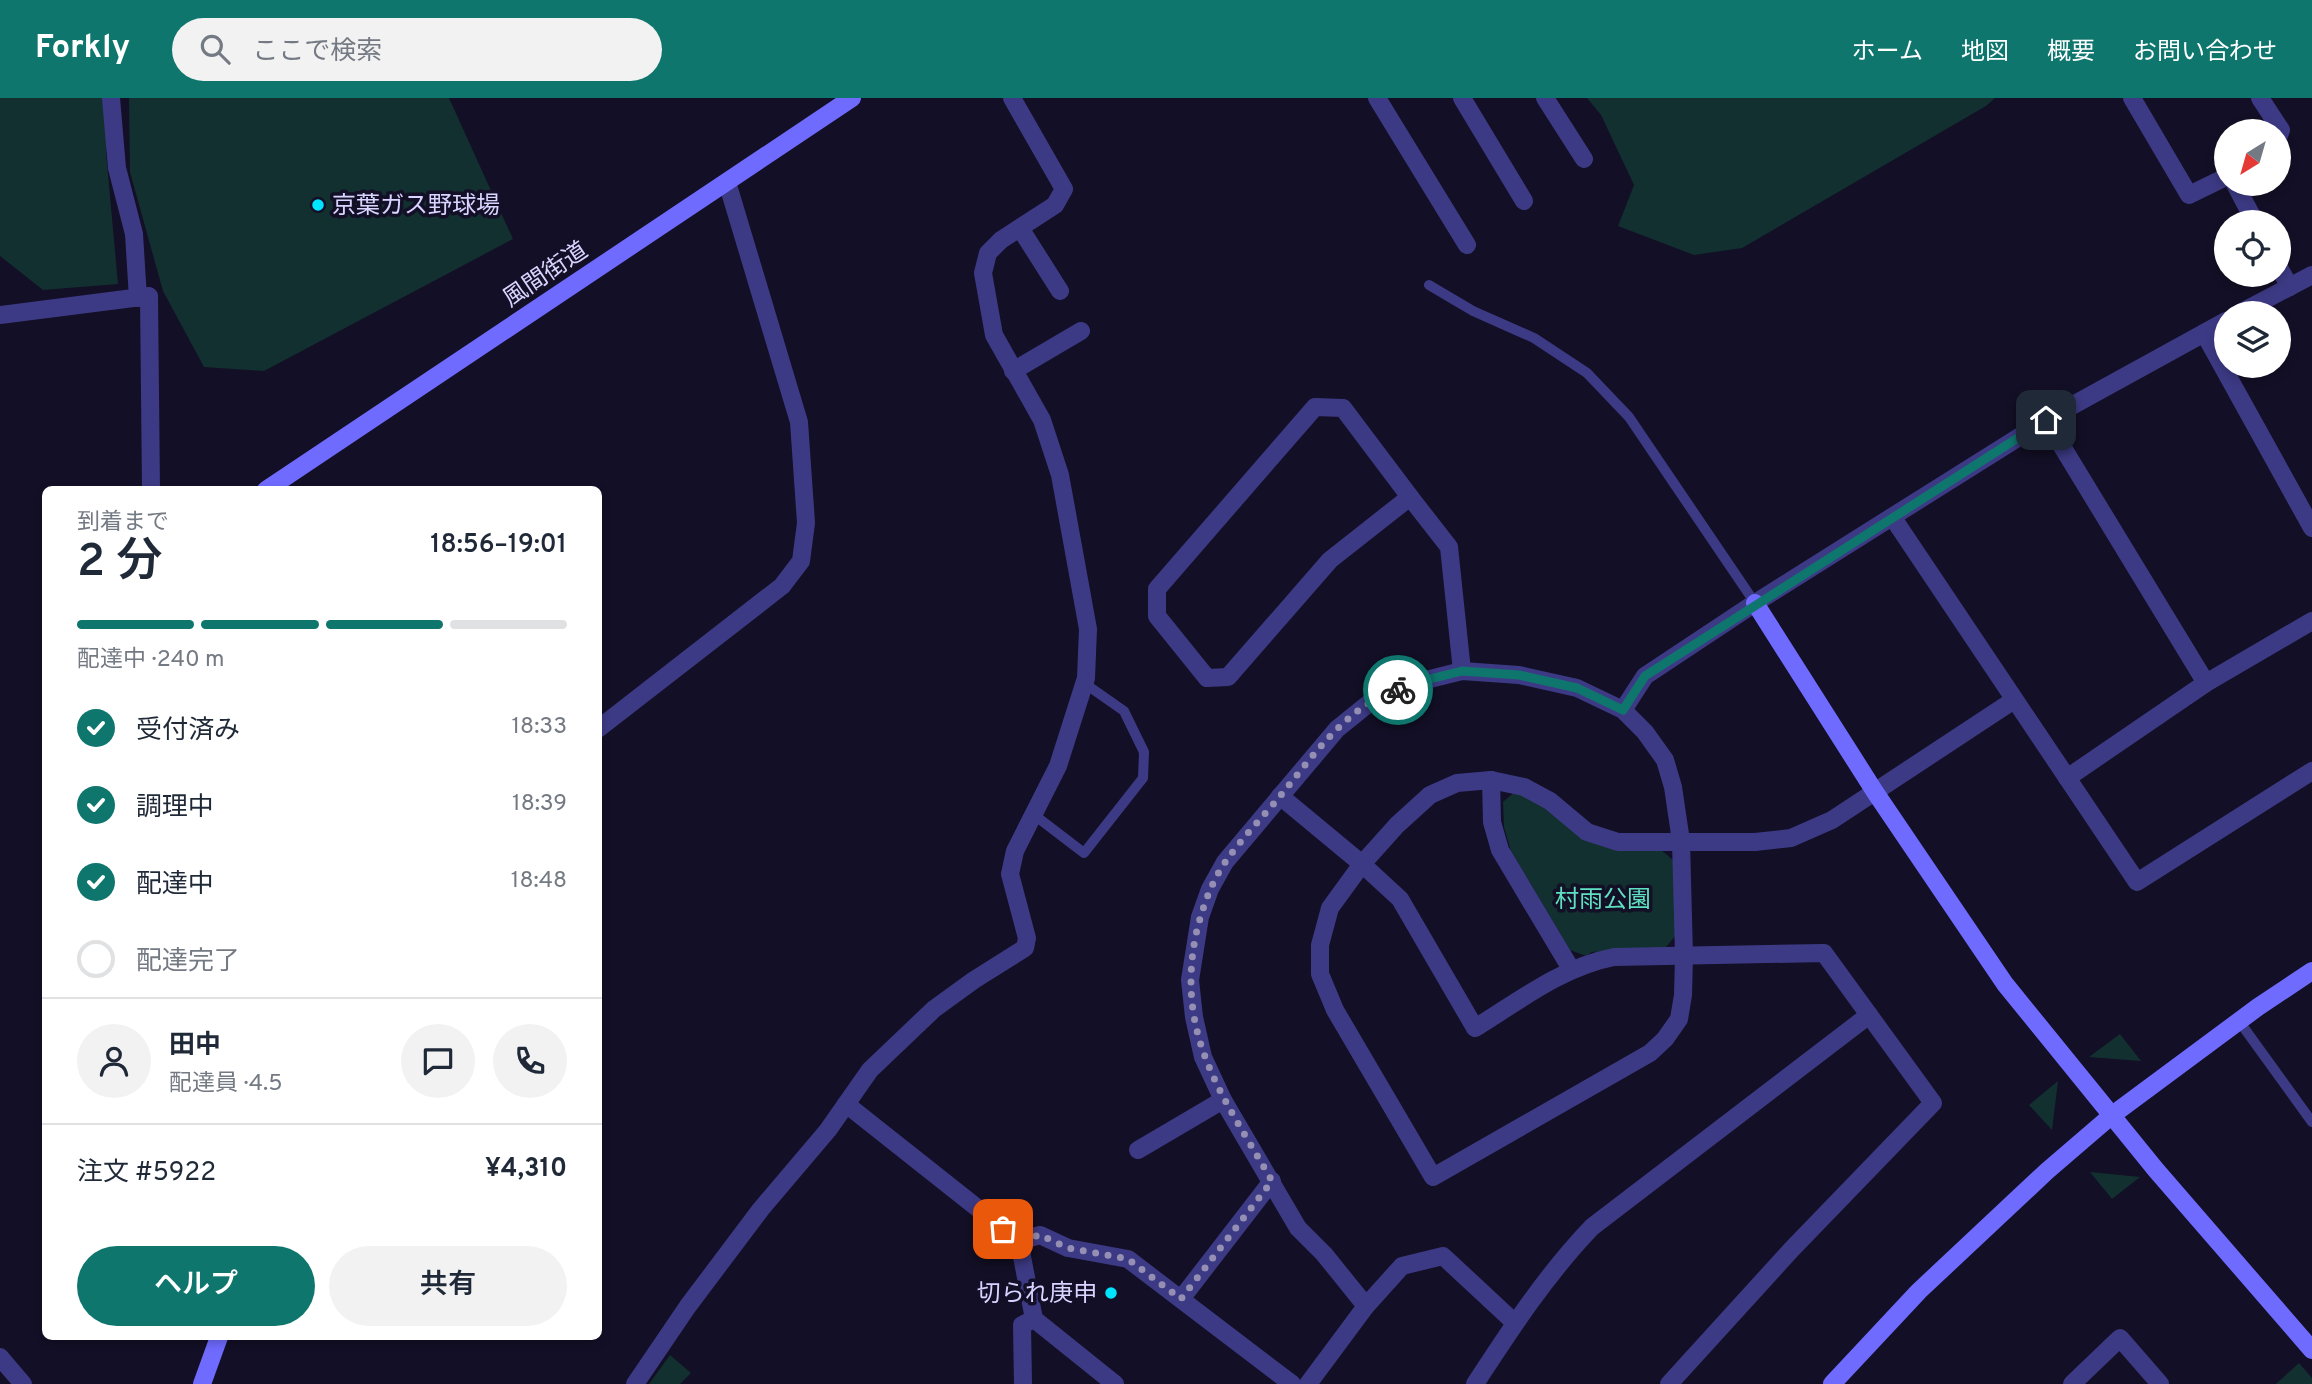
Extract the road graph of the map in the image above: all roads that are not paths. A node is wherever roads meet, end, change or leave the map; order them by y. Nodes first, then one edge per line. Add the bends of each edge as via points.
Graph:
1 (111, 98) edge
2 (852, 98) edge
3 (1012, 98) edge
4 (1377, 98) edge
5 (1462, 98) edge
6 (1545, 98) edge
7 (2132, 98) edge
8 (2260, 98) edge
9 (2274, 119) edge
10 (1584, 159) dead end
11 (727, 182) junction
12 (2214, 183) edge
13 (1524, 201) dead end
14 (1020, 228) junction
15 (1467, 244) dead end
16 (2312, 275) edge
17 (1429, 285) dead end
18 (2291, 286) edge
19 (2290, 287) edge
20 (1060, 291) dead end
21 (138, 298) junction
22 (2263, 301) edge
23 (0, 315) edge
24 (2214, 327) edge
25 (1081, 331) dead end
26 (2204, 332) junction
27 (1013, 371) junction
28 (2046, 420) junction
29 (151, 486) edge
30 (271, 486) edge
31 (1410, 497) junction
32 (1893, 518) junction
33 (2312, 528) edge
34 (1755, 603) junction
35 (2312, 621) edge
36 (1462, 671) junction
37 (1084, 683) junction
38 (2206, 683) junction
39 (2014, 700) junction
40 (1623, 710) junction
41 (602, 726) edge
42 (2312, 771) edge
43 (2067, 778) junction
44 (1491, 780) junction
45 (1875, 792) junction
46 (1280, 796) junction
47 (1033, 814) junction
48 (1681, 841) junction
49 (1362, 864) junction
50 (1684, 956) junction
51 (1571, 969) junction
52 (2312, 971) edge
53 (1869, 1015) junction
54 (2239, 1021) junction
55 (1223, 1100) junction
56 (846, 1104) junction
57 (2111, 1116) junction
58 (2312, 1122) edge
59 (1138, 1150) dead end
60 (1272, 1181) junction
61 (1019, 1241) junction
62 (1181, 1299) junction
63 (1367, 1306) junction
64 (1034, 1319) junction
65 (1515, 1323) junction
66 (218, 1340) edge
67 (2312, 1350) edge
68 (0, 1357) edge
69 (1272, 1378) edge
70 (23, 1384) edge
71 (202, 1384) edge
72 (635, 1384) edge
73 (1023, 1384) edge
74 (1115, 1384) edge
75 (1293, 1384) edge
76 (1308, 1384) edge
77 (1475, 1384) edge
78 (1669, 1384) edge
79 (1832, 1384) edge
80 (2072, 1384) edge
81 (2160, 1384) edge

1 - 21 street via 117,168 134,234
2 - 11 street, 風間街道
3 - 14 street via 1065,189 1055,205
4 - 15 street
5 - 13 street
6 - 10 street
7 - 12 street via 2189,195
8 - 9 street
11 - 30 street, 風間街道
11 - 41 street via 799,422 806,523 801,561 782,586
14 - 20 street
14 - 27 street via 989,253 983,274 994,335
16 - 18 street
17 - 34 lane via 1534,338 1587,373 1629,417
19 - 22 street
21 - 23 street
21 - 29 street via 149,296
24 - 26 street
25 - 27 street
26 - 28 street
26 - 33 street
27 - 37 street via 1042,420 1059,475 1088,629
28 - 32 street
28 - 38 street
31 - 31 street via 1330,560 1228,677 1207,678 1157,616 1157,589 1315,407 1343,408
31 - 36 street via 1449,547
32 - 34 street
32 - 39 street
34 - 40 street via 1645,676
34 - 45 street
35 - 38 street
36 - 40 street via 1519,675 1577,688
36 - 46 street via 1373,700 1337,729
37 - 47 street via 1058,766
37 - 47 lane via 1124,711 1144,752 1143,778 1084,853
38 - 43 street
39 - 43 street
39 - 45 street
40 - 48 street via 1665,760
42 - 43 street via 2137,882
44 - 48 street via 1524,787 1550,801 1587,832 1618,842
44 - 49 street via 1457,783 1430,795
44 - 51 street via 1492,822 1500,850
45 - 48 street via 1832,820 1791,838
45 - 57 street via 2005,984
46 - 49 street
46 - 55 street via 1225,862 1210,889 1193,951 1189,980 1194,1017 1203,1057
47 - 56 street via 1015,851 1010,874 1027,938 1025,947 934,1009 870,1070
48 - 50 street
49 - 50 street via 1330,908 1320,945 1320,974 1335,1010 1433,1177 1650,1053 1679,1019
49 - 51 street via 1400,899 1475,1028
50 - 51 street via 1614,957
50 - 53 street via 1824,953
52 - 54 street
53 - 65 street via 1592,1227
53 - 78 street via 1933,1103 1790,1250
54 - 57 street
54 - 58 lane
55 - 59 street
55 - 60 street
56 - 61 street
56 - 72 street via 761,1209
57 - 67 street
57 - 79 street via 1919,1291
60 - 62 street
60 - 63 street via 1298,1228
61 - 62 street via 1040,1235 1068,1248 1128,1259
61 - 64 street
62 - 69 street
63 - 65 street via 1402,1266 1443,1256
63 - 76 street
64 - 73 street via 1022,1325
64 - 74 street
65 - 77 street
66 - 71 street
68 - 70 street
69 - 75 street
80 - 81 street via 2120,1338

